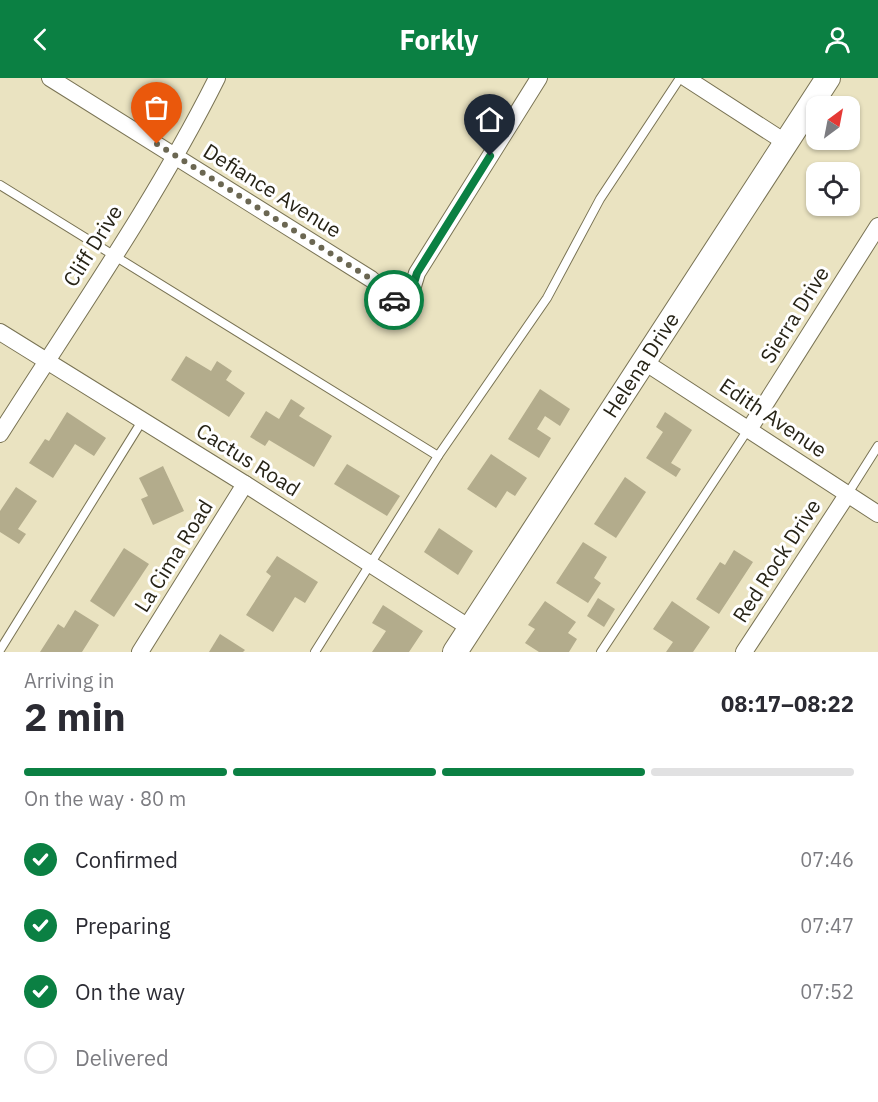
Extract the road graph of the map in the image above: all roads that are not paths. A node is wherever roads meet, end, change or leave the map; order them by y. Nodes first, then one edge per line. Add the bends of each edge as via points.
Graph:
1 (50, 78) edge
2 (217, 78) edge
3 (539, 78) edge
4 (680, 78) edge
5 (686, 78) edge
6 (828, 78) edge
7 (785, 142) junction
8 (175, 155) junction
9 (0, 184) edge
10 (878, 226) edge
11 (114, 255) junction
12 (0, 332) edge
13 (46, 360) junction
14 (643, 361) junction
15 (142, 420) junction
16 (750, 428) junction
17 (0, 434) edge
18 (878, 446) edge
19 (438, 456) junction
20 (245, 484) junction
21 (847, 495) junction
22 (878, 514) edge
23 (371, 565) junction
24 (470, 628) junction
25 (0, 650) edge
26 (140, 652) edge
27 (315, 652) edge
28 (454, 652) edge
29 (601, 652) edge
30 (744, 652) edge

1 - 8 street, Defiance Avenue
2 - 8 street, Cliff Drive
3 - 8 street, Defiance Avenue via 417,273 406,309 371,279
4 - 19 lane via 600,199 547,298
5 - 7 street
6 - 7 main road, Helena Drive
7 - 14 main road, Helena Drive
8 - 11 street, Cliff Drive
9 - 11 lane
10 - 16 street, Sierra Drive
11 - 13 street, Cliff Drive
11 - 19 lane
12 - 13 street, Cactus Road
13 - 15 street, Cactus Road
13 - 17 street, Cliff Drive
14 - 16 street, Edith Avenue
14 - 24 main road, Helena Drive
15 - 20 street, Cactus Road
15 - 25 lane
16 - 21 street, Edith Avenue
16 - 29 lane
18 - 21 lane
19 - 23 lane
20 - 23 street, Cactus Road
20 - 26 street, La Cima Road
21 - 22 street, Edith Avenue
21 - 30 street, Red Rock Drive
23 - 24 street, Cactus Road
23 - 27 lane
24 - 28 main road, Helena Drive

